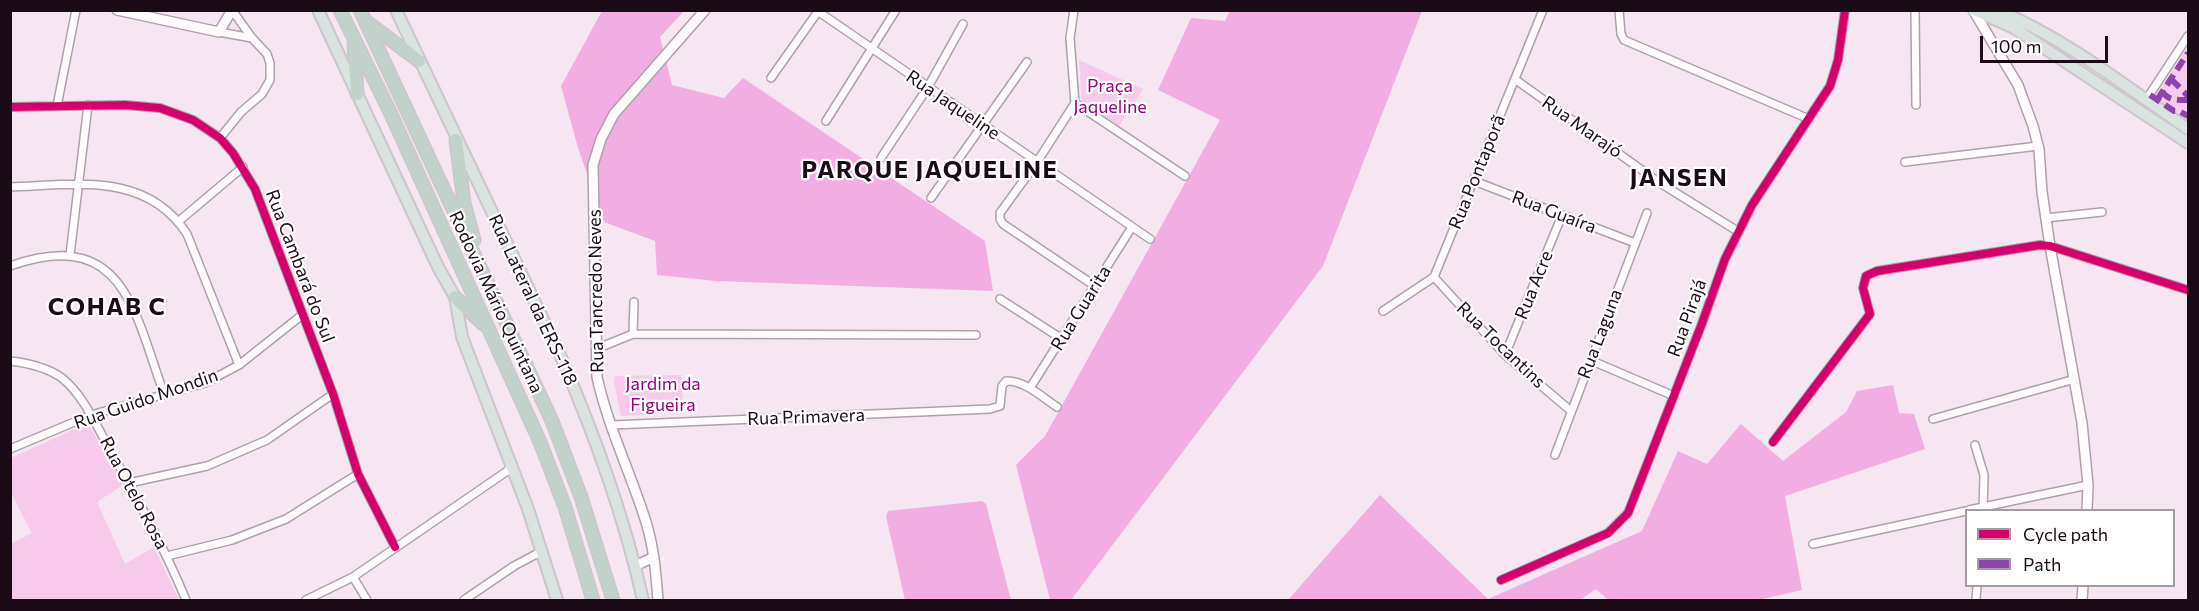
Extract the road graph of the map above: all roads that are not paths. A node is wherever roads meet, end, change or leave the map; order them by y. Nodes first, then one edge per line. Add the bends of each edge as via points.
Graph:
1 (76, 10) edge
2 (117, 10) edge
3 (232, 10) edge
4 (318, 10) edge
5 (340, 10) edge
6 (396, 10) edge
7 (705, 10) edge
8 (896, 10) edge
9 (1074, 10) edge
10 (1543, 10) edge
11 (1619, 10) edge
12 (1845, 10) edge
13 (1915, 10) edge
14 (1974, 10) edge
15 (1997, 10) edge
16 (818, 11) edge
17 (362, 16) edge
18 (963, 24) dead end
19 (219, 32) junction
20 (2188, 36) edge
21 (252, 38) junction
22 (354, 38) junction
23 (873, 49) junction
24 (419, 61) junction
25 (1027, 62) dead end
26 (771, 78) dead end
27 (1515, 80) junction
28 (928, 87) junction
29 (357, 94) junction
30 (2146, 100) junction
31 (1075, 103) junction
32 (88, 105) junction
33 (1916, 105) dead end
34 (57, 106) junction
35 (10, 107) edge
36 (1809, 119) junction
37 (826, 121) dead end
38 (983, 125) junction
39 (2188, 129) edge
40 (220, 138) junction
41 (456, 140) junction
42 (2188, 143) edge
43 (2038, 146) junction
44 (881, 158) dead end
45 (1037, 162) junction
46 (1905, 162) dead end
47 (243, 167) junction
48 (1185, 176) dead end
49 (1474, 181) junction
50 (79, 184) junction
51 (10, 187) edge
52 (931, 198) dead end
53 (2102, 212) dead end
54 (1647, 213) dead end
55 (1562, 215) junction
56 (2046, 218) junction
57 (179, 221) junction
58 (1132, 227) junction
59 (1739, 232) junction
60 (1150, 239) dead end
61 (1635, 243) junction
62 (2050, 246) junction
63 (70, 255) junction
64 (10, 266) edge
65 (481, 270) junction
66 (1434, 277) junction
67 (1095, 286) junction
68 (2188, 290) edge
69 (455, 297) junction
70 (1000, 299) dead end
71 (634, 302) dead end
72 (1383, 311) dead end
73 (302, 315) junction
74 (488, 329) junction
75 (633, 334) junction
76 (976, 335) dead end
77 (1062, 339) junction
78 (596, 350) junction
79 (1505, 355) junction
80 (1590, 360) junction
81 (10, 361) edge
82 (239, 365) junction
83 (2074, 379) junction
84 (1030, 388) junction
85 (164, 394) junction
86 (333, 394) junction
87 (1674, 396) junction
88 (1056, 407) dead end
89 (1571, 411) junction
90 (91, 415) junction
91 (1933, 419) dead end
92 (612, 425) junction
93 (1773, 442) dead end
94 (1975, 445) dead end
95 (10, 449) edge
96 (1555, 455) dead end
97 (513, 467) junction
98 (358, 474) junction
99 (129, 483) junction
100 (2088, 485) junction
101 (1983, 509) edge
102 (2087, 509) edge
103 (1965, 512) edge
104 (1813, 544) dead end
105 (395, 547) junction
106 (542, 551) junction
107 (167, 556) junction
108 (654, 557) junction
109 (635, 566) junction
110 (353, 577) junction
111 (1501, 580) dead end
112 (186, 600) edge
113 (306, 600) edge
114 (367, 600) edge
115 (464, 600) edge
116 (557, 600) edge
117 (593, 600) edge
118 (613, 600) edge
119 (643, 600) edge
120 (658, 600) edge

1 - 34 street
2 - 19 main road
3 - 19 main road
3 - 21 street
4 - 29 main road
5 - 22 highway, Rodovia Mário Quintana
6 - 24 main road, Rua Lateral da ERS-118
7 - 78 main road, Rua Tancredo Neves via 614,114 601,139 593,165
8 - 23 street
9 - 31 street via 1070,38
10 - 27 street, Rua Pontaporã
11 - 36 street via 1624,40
12 - 36 street, Rua Pirajá via 1830,86
13 - 33 street
14 - 42 main road via 2014,28
14 - 43 main road via 2018,84
15 - 30 main road via 2062,45
16 - 23 street, Rua Jaqueline
16 - 26 street
17 - 24 highway
17 - 65 highway, Rodovia Mário Quintana
18 - 28 street
19 - 21 street
20 - 30 street
21 - 40 street via 267,54 270,80 262,94
22 - 29 highway
22 - 74 highway, Rodovia Mário Quintana
23 - 28 street, Rua Jaqueline
23 - 37 street
24 - 41 main road, Rua Lateral da ERS-118
25 - 38 street
27 - 49 street, Rua Pontaporã
27 - 59 street, Rua Marajó via 1660,183
28 - 38 street, Rua Jaqueline
28 - 44 street
29 - 69 main road
30 - 39 main road
31 - 45 street
31 - 48 street
32 - 34 street, Rua Cambará do Sul
32 - 40 street, Rua Cambará do Sul via 160,108 193,120
32 - 50 street
34 - 35 street, Rua Cambará do Sul
36 - 59 street, Rua Pirajá
38 - 45 street, Rua Jaqueline
38 - 52 street
40 - 47 street, Rua Cambará do Sul
41 - 65 highway via 464,203
41 - 109 main road, Rua Lateral da ERS-118 via 585,412
43 - 46 street
43 - 56 main road
45 - 58 street, Rua Jaqueline
45 - 67 street via 1000,213 1000,219
47 - 57 street
47 - 73 street, Rua Cambará do Sul via 255,189
49 - 55 street, Rua Guaíra
49 - 66 street, Rua Pontaporã
50 - 51 street
50 - 57 street via 124,188 159,204
50 - 63 street
53 - 56 street
54 - 61 street, Rua Laguna
55 - 61 street, Rua Guaíra
55 - 79 street, Rua Acre
56 - 62 main road
57 - 82 street via 193,246
58 - 60 street, Rua Jaqueline
58 - 67 street, Rua Guarita
59 - 87 street, Rua Pirajá via 1725,259
61 - 80 street, Rua Laguna
62 - 68 street
62 - 83 main road
62 - 93 street via 1900,267 1866,276 1863,288 1870,314
63 - 64 street via 44,256
63 - 85 street via 98,264 122,285
65 - 118 highway, Rodovia Mário Quintana via 552,421
66 - 72 street
66 - 79 street, Rua Tocantins
67 - 77 street, Rua Guarita
69 - 74 highway
69 - 97 main road via 462,337
70 - 77 street
71 - 75 street
73 - 82 street, Rua Guido Mondin
73 - 86 street, Rua Cambará do Sul
74 - 117 highway, Rodovia Mário Quintana via 552,473
75 - 76 street
75 - 78 street
77 - 84 street, Rua Guarita
78 - 92 main road, Rua Tancredo Neves via 598,385
79 - 89 street, Rua Tocantins
80 - 87 street
80 - 89 street, Rua Laguna
81 - 90 street, Rua Otelo Rosa via 61,377
82 - 85 street, Rua Guido Mondin via 205,383
83 - 91 street
83 - 100 main road
84 - 88 street
84 - 92 street, Rua Primavera via 1006,381 1000,406 990,409
85 - 90 street, Rua Guido Mondin
86 - 98 street, Rua Cambará do Sul
86 - 99 street via 267,440 207,466
87 - 111 street, Rua Pirajá via 1628,513 1608,533
89 - 96 street, Rua Laguna
90 - 95 street, Rua Guido Mondin
90 - 99 street, Rua Otelo Rosa
92 - 108 main road, Rua Tancredo Neves
94 - 101 street via 1984,475
97 - 105 street
97 - 106 main road
98 - 105 street, Rua Cambará do Sul
98 - 107 street via 286,519 232,540
99 - 107 street, Rua Otelo Rosa
100 - 101 street
100 - 102 main road
103 - 104 street
105 - 110 street
106 - 115 street
106 - 116 main road
107 - 112 street, Rua Otelo Rosa
108 - 109 main road
108 - 120 main road, Rua Tancredo Neves
109 - 119 main road, Rua Lateral da ERS-118
110 - 113 street
110 - 114 street

